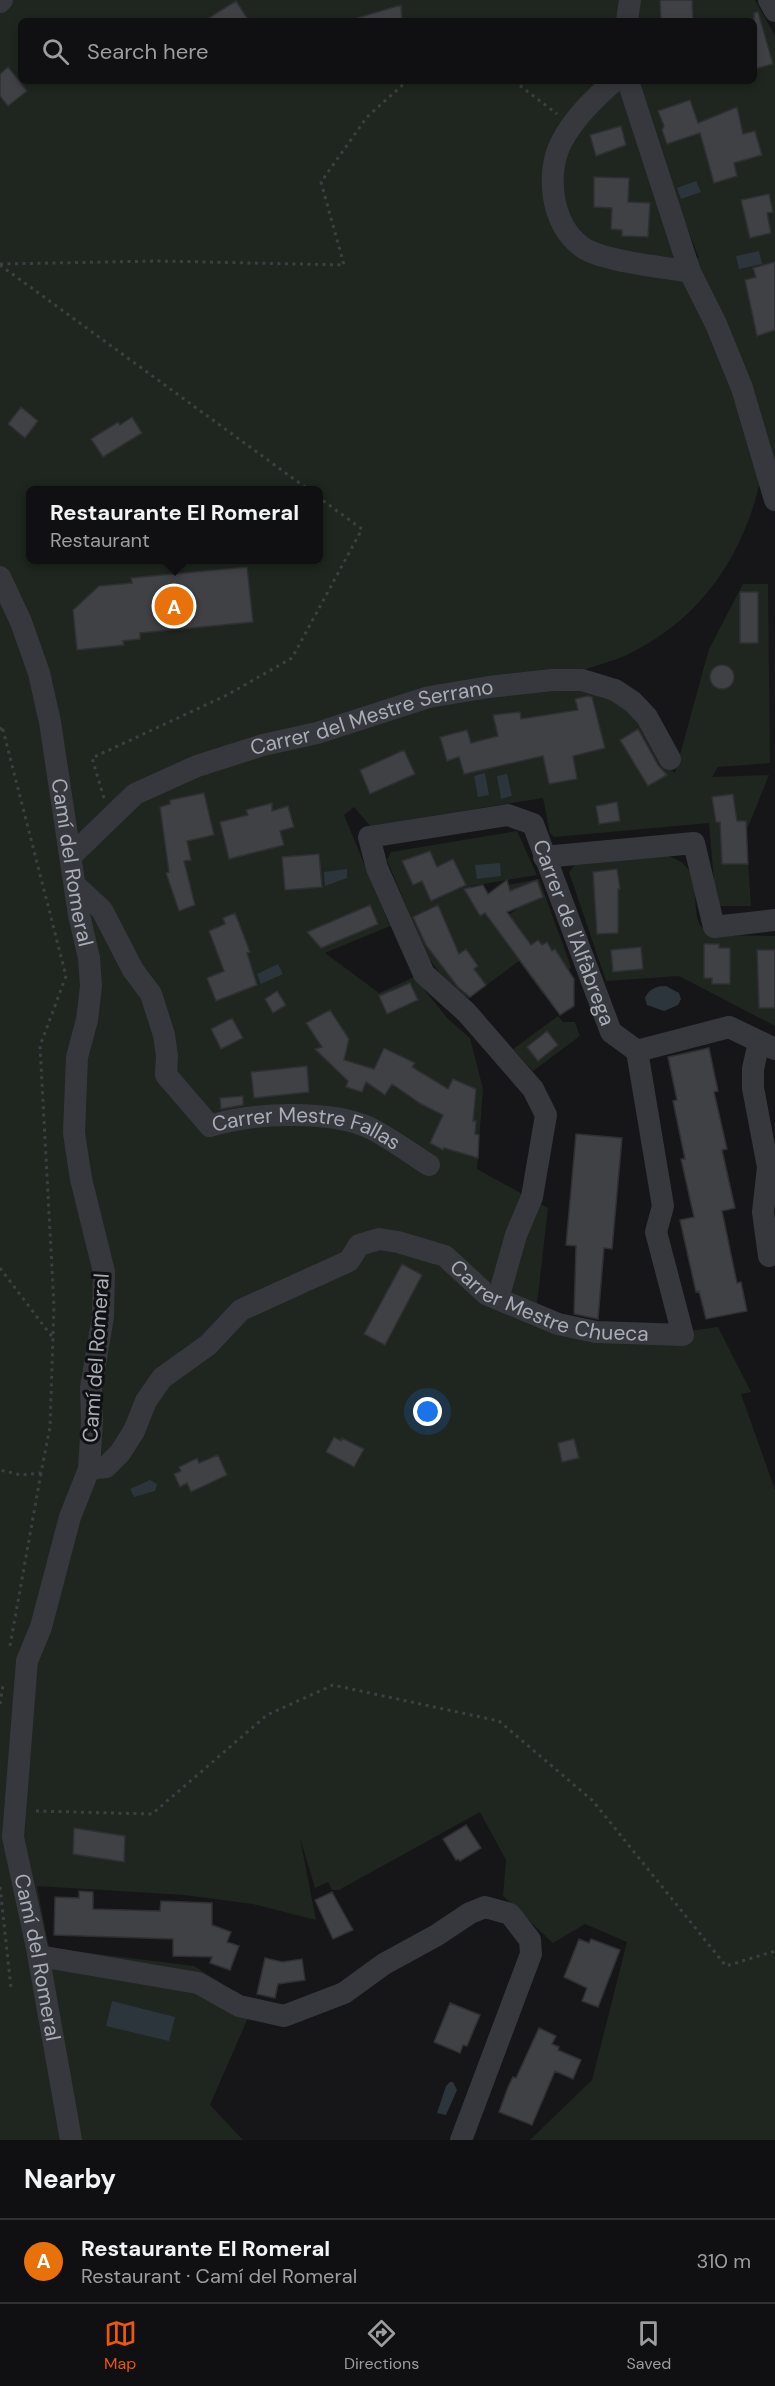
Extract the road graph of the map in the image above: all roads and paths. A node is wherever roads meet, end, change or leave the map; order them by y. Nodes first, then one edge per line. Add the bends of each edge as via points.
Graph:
1 (630, 0) edge
2 (769, 0) edge
3 (775, 11) edge
4 (627, 18) edge
5 (405, 84) edge
6 (518, 84) edge
7 (611, 84) edge
8 (628, 84) edge
9 (572, 126) junction
10 (0, 265) edge
11 (690, 272) junction
12 (304, 486) edge
13 (775, 500) edge
14 (323, 501) edge
15 (0, 577) edge
16 (0, 730) edge
17 (670, 759) dead end
18 (109, 818) junction
19 (71, 856) junction
20 (544, 857) junction
21 (75, 885) junction
22 (775, 920) edge
23 (767, 1045) edge
24 (637, 1051) junction
25 (429, 1166) dead end
26 (769, 1256) dead end
27 (0, 1269) edge
28 (498, 1299) junction
29 (53, 1338) junction
30 (89, 1469) junction
31 (0, 1470) edge
32 (41, 1473) junction
33 (8, 1657) dead end
34 (4, 1680) dead end
35 (0, 1704) edge
36 (34, 1811) dead end
37 (0, 1887) edge
38 (775, 1951) edge
39 (39, 1956) junction
40 (11, 1988) dead end
41 (71, 2140) edge
42 (461, 2140) edge

1 - 4 street
2 - 3 street
5 - 10 path via 367,117 321,182 344,265 159,261
6 - 9 path
7 - 9 street
8 - 11 street
9 - 11 street via 557,153 554,178 556,209 573,239 594,252
10 - 12 path
11 - 13 street via 741,387
14 - 18 path via 362,529 292,658 227,694 92,758
15 - 19 street, Camí del Romeral via 39,674
16 - 29 path via 2,726 66,976 40,1046 49,1174
17 - 18 street, Carrer del Mestre Serrano via 647,717 633,702 615,690 582,680 552,680 429,697 317,733 262,745 197,766 135,794
18 - 19 street, Carrer del Mestre Serrano
19 - 21 street, Camí del Romeral
20 - 22 street via 694,843 714,927
20 - 24 street, Carrer de l'Alfàbrega via 611,1032
20 - 28 street, Carrer de l'Alfàbrega via 533,824 508,815 369,837 377,868 424,974 467,1012 533,1089 546,1115 532,1197 516,1235
21 - 25 street, Carrer Mestre Fallas via 102,910 133,970 151,994 164,1035 166,1075 210,1126 231,1119 331,1118 369,1128
21 - 30 street, Camí del Romeral via 91,986 77,1057 74,1133 104,1272 103,1317 91,1387
23 - 24 street via 729,1027
23 - 26 street via 753,1069 753,1088 768,1167 763,1212
24 - 28 street, Carrer Mestre Chueca via 663,1206 656,1232 683,1335 596,1332 558,1324
27 - 29 path
28 - 30 street, Carrer Mestre Chueca via 486,1294 445,1257 379,1239 359,1245 349,1261 241,1310 208,1345 162,1378 120,1453 106,1467
29 - 32 path via 50,1427
30 - 39 street, Camí del Romeral via 70,1517 41,1627 27,1661 13,1837
31 - 32 path via 21,1475
32 - 33 path
34 - 35 path
36 - 38 path via 152,1814 267,1715 333,1685 499,1721 593,1801 726,1966
37 - 40 path
39 - 41 street, Camí del Romeral
39 - 42 street via 198,1983 239,2006 284,2016 344,1993 384,1964 470,1913 485,1907 510,1914 530,1940 531,1954

